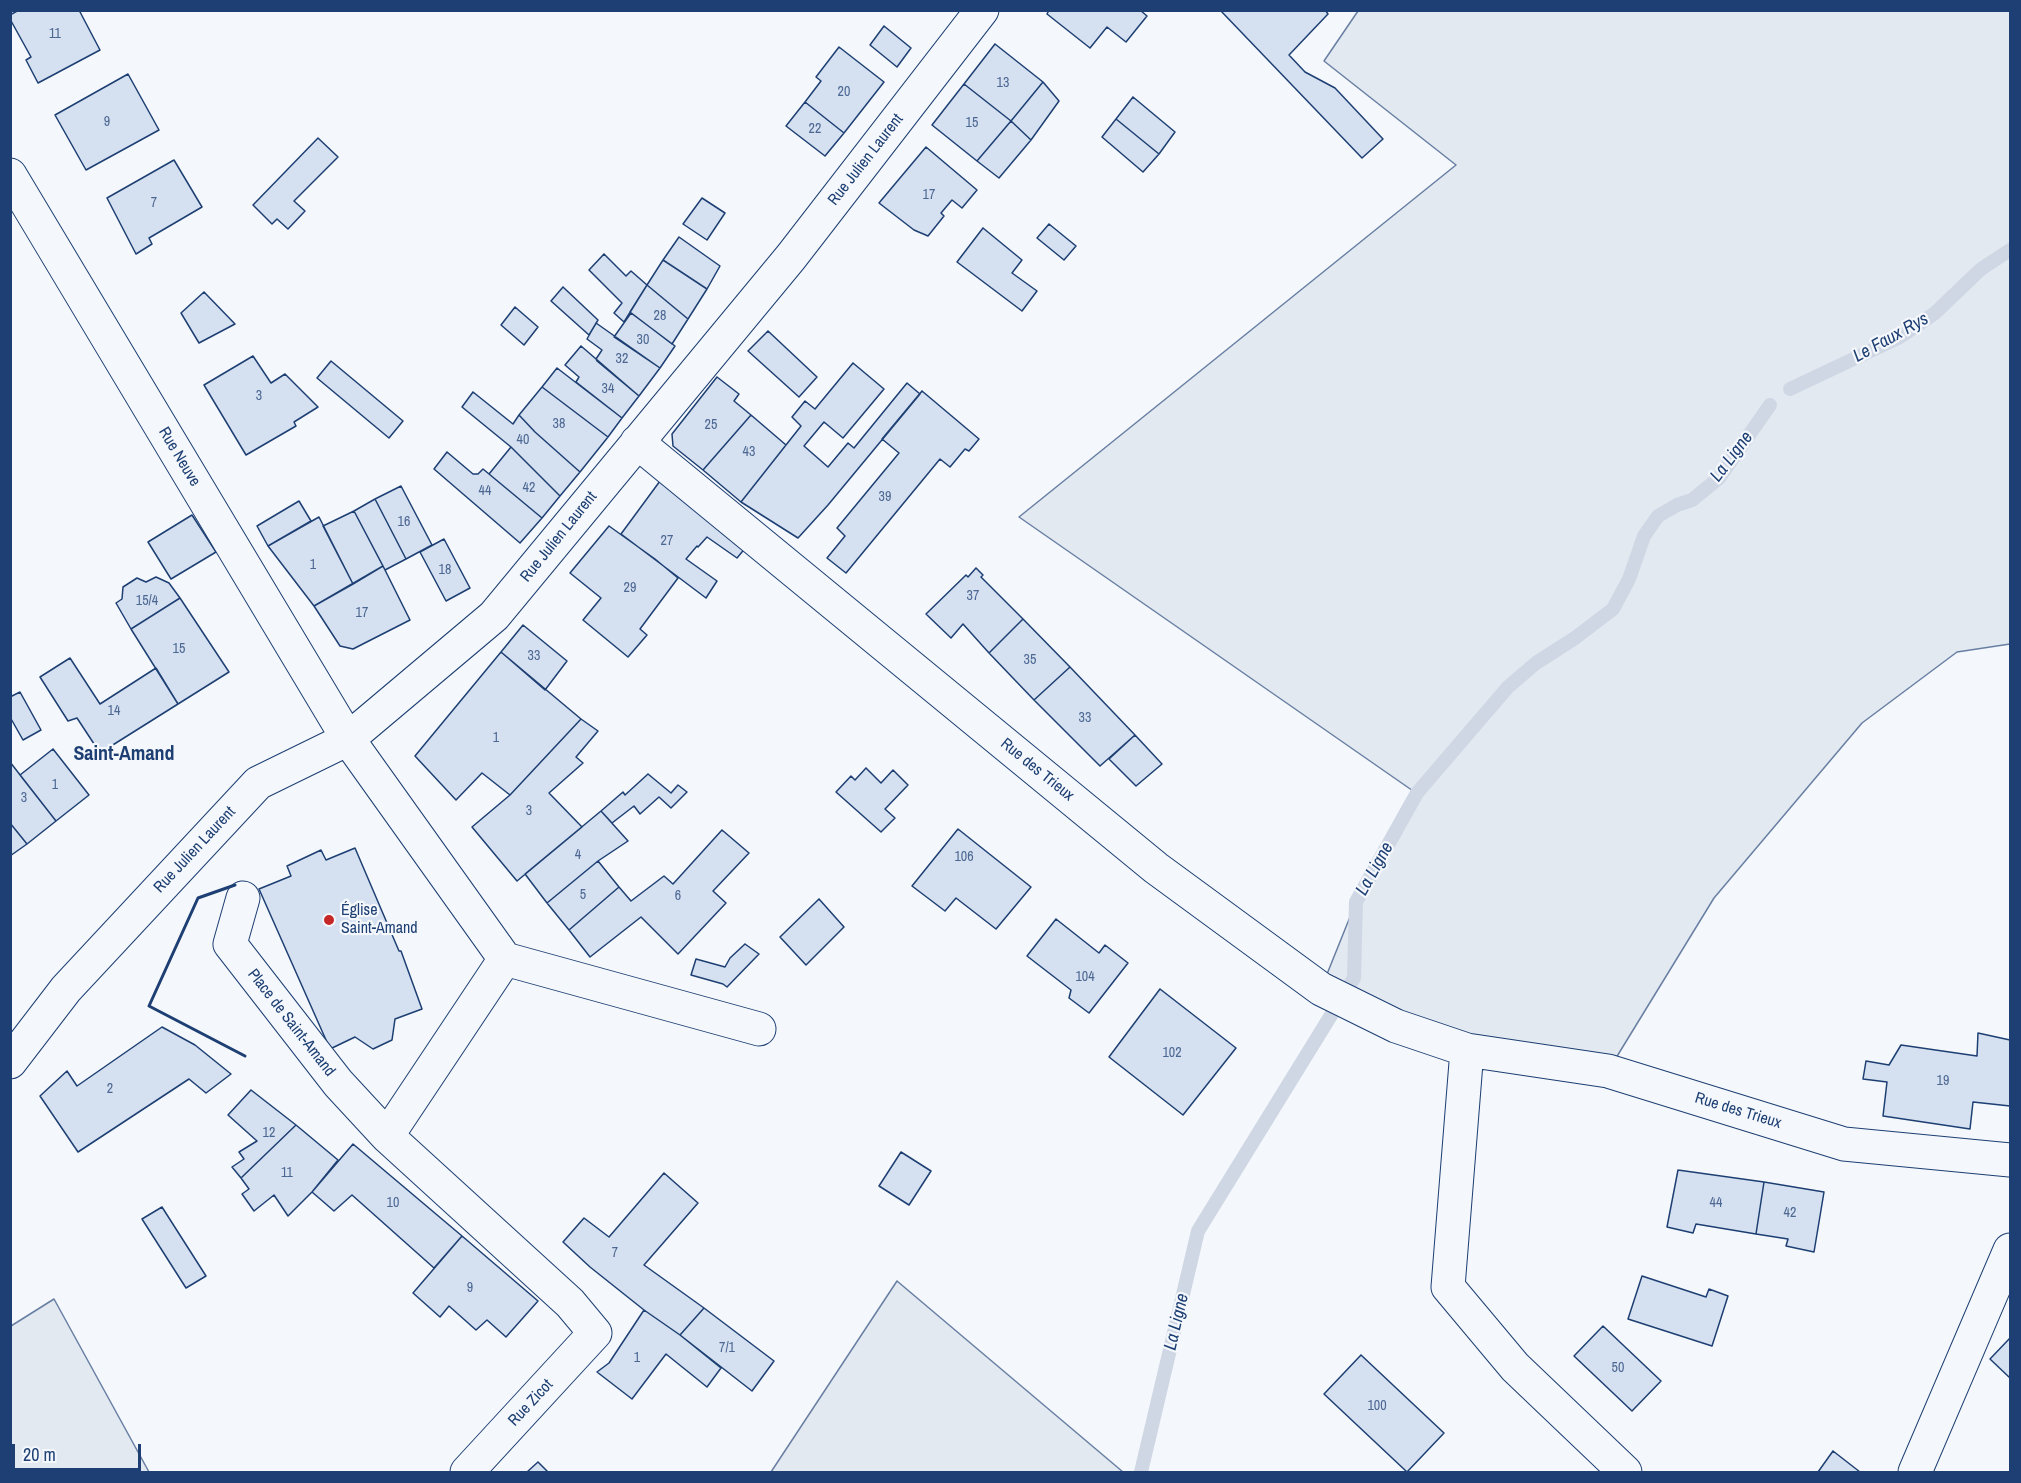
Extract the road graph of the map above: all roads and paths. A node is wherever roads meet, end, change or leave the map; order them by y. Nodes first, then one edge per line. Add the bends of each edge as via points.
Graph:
1 (982, 10) edge
2 (10, 175) edge
3 (637, 442) junction
4 (348, 739) junction
5 (243, 898) dead end
6 (504, 958) junction
7 (759, 1029) dead end
8 (1467, 1050) junction
9 (10, 1062) edge
10 (387, 1136) junction
11 (2010, 1160) edge
12 (2010, 1250) edge
13 (595, 1333) joint
14 (467, 1473) edge
15 (1625, 1473) edge
16 (1915, 1473) edge

1 - 3 street, Rue Julien Laurent via 791,257
2 - 4 street, Rue Neuve
3 - 4 street, Rue Julien Laurent via 494,616
3 - 8 street, Rue des Trieux via 1156,868 1321,989 1396,1026
4 - 6 street
4 - 9 street, Rue Julien Laurent via 258,783 66,989
5 - 10 street, Place de Saint-Amand via 230,944 338,1083
6 - 7 street
6 - 10 street
8 - 11 street, Rue des Trieux via 1608,1071 1844,1144
8 - 15 street via 1448,1287 1515,1367
10 - 13 street, Place de Saint-Amand via 570,1303
12 - 16 street
13 - 14 street, Rue Zicot

